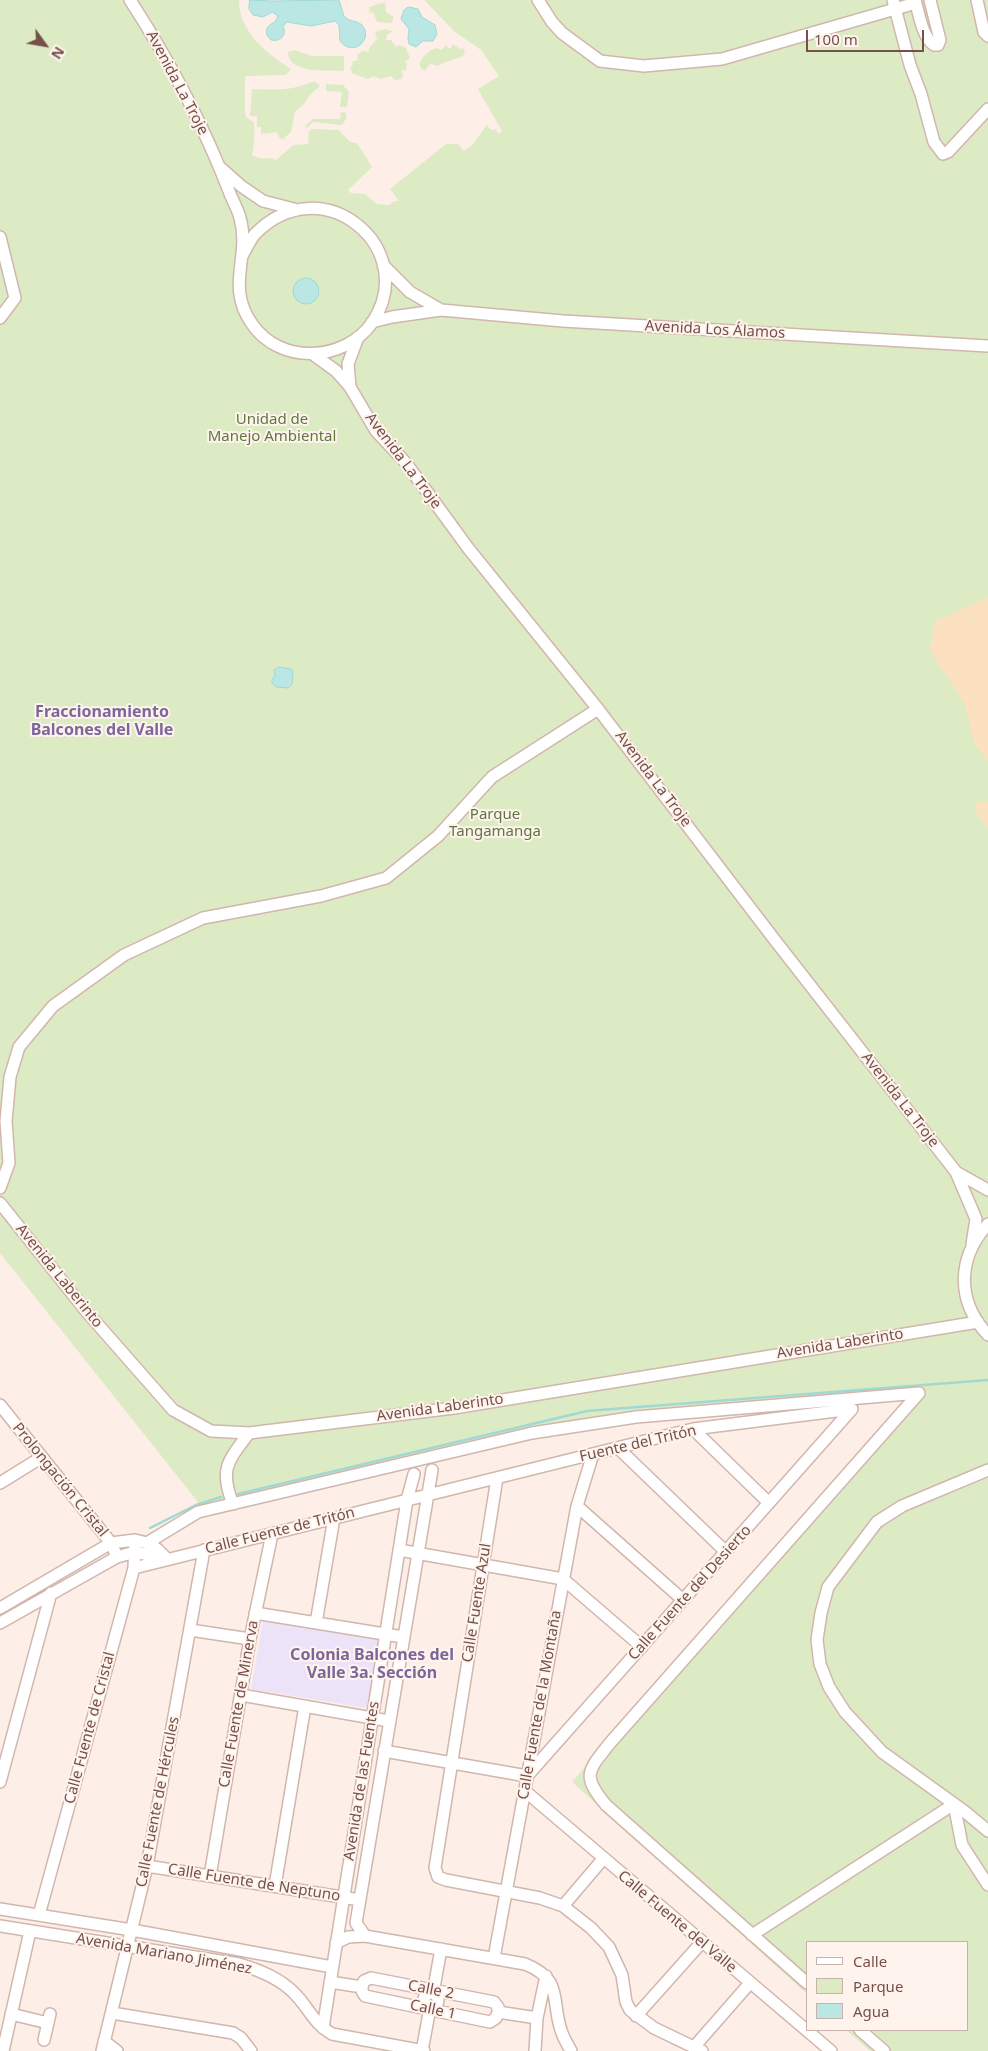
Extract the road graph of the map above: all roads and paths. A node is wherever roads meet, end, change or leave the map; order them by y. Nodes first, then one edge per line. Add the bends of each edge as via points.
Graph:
1 (130, 0) edge
2 (538, 0) edge
3 (930, 0) edge
4 (977, 0) edge
5 (915, 1) edge
6 (894, 4) edge
7 (988, 36) edge
8 (988, 109) edge
9 (221, 168) junction
10 (294, 209) junction
11 (0, 237) edge
12 (242, 256) junction
13 (383, 265) junction
14 (441, 310) junction
15 (0, 318) edge
16 (372, 322) junction
17 (358, 337) junction
18 (988, 346) edge
19 (314, 355) junction
20 (350, 387) junction
21 (598, 709) junction
22 (956, 1172) junction
23 (0, 1188) edge
24 (988, 1190) edge
25 (0, 1203) edge
26 (988, 1224) edge
27 (972, 1244) junction
28 (978, 1322) junction
29 (988, 1335) edge
30 (0, 1405) edge
31 (852, 1409) joint
32 (693, 1429) junction
33 (249, 1433) junction
34 (618, 1448) junction
35 (593, 1454) junction
36 (42, 1457) junction
37 (432, 1470) dead end
38 (988, 1470) edge
39 (414, 1474) dead end
40 (496, 1478) junction
41 (0, 1483) edge
42 (427, 1495) junction
43 (407, 1500) junction
44 (769, 1503) junction
45 (233, 1504) junction
46 (577, 1506) junction
47 (334, 1518) junction
48 (272, 1534) junction
49 (111, 1543) junction
50 (139, 1545) junction
51 (204, 1550) junction
52 (399, 1550) junction
53 (726, 1552) junction
54 (417, 1553) junction
55 (117, 1557) junction
56 (167, 1559) junction
57 (484, 1564) junction
58 (134, 1568) junction
59 (563, 1579) junction
60 (51, 1593) junction
61 (684, 1600) junction
62 (0, 1608) edge
63 (255, 1613) junction
64 (0, 1623) edge
65 (316, 1623) junction
66 (190, 1630) junction
67 (386, 1634) junction
68 (403, 1637) junction
69 (250, 1639) junction
70 (642, 1647) junction
71 (241, 1695) junction
72 (305, 1706) junction
73 (372, 1718) junction
74 (390, 1721) junction
75 (384, 1751) junction
76 (453, 1762) junction
77 (527, 1776) junction
78 (0, 1782) edge
79 (525, 1791) junction
80 (954, 1804) junction
81 (988, 1832) edge
82 (602, 1858) junction
83 (147, 1866) junction
84 (210, 1876) junction
85 (988, 1885) edge
86 (275, 1886) junction
87 (506, 1890) junction
88 (344, 1897) junction
89 (360, 1900) junction
90 (563, 1906) junction
91 (0, 1909) edge
92 (39, 1916) junction
93 (0, 1926) edge
94 (132, 1930) junction
95 (30, 1931) junction
96 (752, 1934) junction
97 (365, 1936) junction
98 (702, 1942) junction
99 (336, 1943) junction
100 (128, 1947) junction
101 (441, 1949) junction
102 (242, 1951) junction
103 (494, 1958) junction
104 (239, 1964) junction
105 (332, 1967) junction
106 (546, 1976) junction
107 (330, 1982) junction
108 (806, 1982) edge
109 (750, 1983) junction
110 (362, 1987) junction
111 (433, 1992) junction
112 (430, 2009) junction
113 (498, 2012) junction
114 (112, 2013) junction
115 (11, 2014) junction
116 (636, 2016) junction
117 (537, 2018) junction
118 (323, 2028) junction
119 (806, 2030) edge
120 (807, 2031) edge
121 (861, 2031) edge
122 (44, 2040) dead end
123 (103, 2046) edge
124 (698, 2049) edge
125 (3, 2051) edge
126 (117, 2051) edge
127 (251, 2051) edge
128 (423, 2051) edge
129 (535, 2051) edge
130 (571, 2051) edge
131 (831, 2051) edge
132 (884, 2051) edge

1 - 9 street, Avenida La Troje via 160,47
2 - 6 street via 562,33 594,57 644,66 722,59
3 - 5 street via 940,40 934,46 926,35
4 - 7 street via 984,32
5 - 6 street
6 - 8 street via 910,65 939,150 943,154 948,152
9 - 10 street, Avenida La Troje via 263,201
9 - 12 street, Avenida La Troje via 240,216 244,235
10 - 12 street via 272,219 254,235
10 - 13 street via 320,208 344,215 364,230 376,246
11 - 15 street via 16,298
12 - 19 street via 238,280 241,303 252,325 269,342 290,352
13 - 14 street, Avenida Los Álamos via 410,292
13 - 16 street via 383,295
14 - 16 street, Avenida Los Álamos
14 - 18 street, Avenida Los Álamos via 563,321
16 - 17 street
17 - 19 street via 338,350
17 - 20 street, Avenida La Troje via 348,364
19 - 20 street, Avenida La Troje via 336,371
20 - 21 street, Avenida La Troje via 376,431 406,463 468,548
21 - 22 street, Avenida La Troje
21 - 23 street via 492,777 438,836 386,878 321,896 203,918 124,955 53,1006 19,1046 10,1077 6,1121 10,1163
22 - 24 street, Avenida La Troje
22 - 27 street, Avenida La Troje via 976,1219
25 - 33 street, Avenida Laberinto via 86,1311 173,1410 211,1431
26 - 27 street
27 - 28 street via 964,1267 964,1291
28 - 29 street
28 - 33 street, Avenida Laberinto via 454,1408
30 - 36 street, Prolongación Cristal
31 - 32 street, Fuente del Tritón
31 - 44 street, Calle Fuente del Desierto
32 - 34 street, Fuente del Tritón
32 - 44 street
33 - 45 street via 226,1468 225,1478
34 - 35 street, Fuente del Tritón
34 - 53 street
35 - 40 street, Fuente del Tritón
35 - 46 street, Calle Fuente de la Montaña
36 - 41 street
36 - 49 street, Prolongación Cristal
37 - 42 street, Avenida de las Fuentes
38 - 80 street via 902,1506 877,1522 828,1587 818,1640 820,1664 845,1712 882,1752
39 - 43 street, Avenida de las Fuentes
40 - 42 street, Fuente del Tritón
40 - 57 street, Calle Fuente Azul
42 - 43 street, Calle Fuente de Tritón
42 - 54 street, Avenida de las Fuentes
43 - 47 street, Calle Fuente de Tritón
43 - 52 street, Avenida de las Fuentes
44 - 53 street, Calle Fuente del Desierto
45 - 50 street via 198,1512
45 - 96 street via 532,1433 585,1424 919,1393 610,1743 593,1765 589,1777 592,1788 606,1805
46 - 59 street, Calle Fuente de la Montaña
46 - 61 street
47 - 48 street, Calle Fuente de Tritón
47 - 65 street
48 - 51 street, Calle Fuente de Tritón
48 - 63 street, Calle Fuente de Minerva
49 - 50 street
49 - 55 street, Prolongación Cristal
49 - 62 street
50 - 55 street
50 - 56 street
50 - 58 street, Calle Fuente de Cristal
51 - 56 street, Calle Fuente de Tritón
51 - 66 street, Calle Fuente de Hércules
52 - 54 street
52 - 67 street, Avenida de las Fuentes
53 - 61 street, Calle Fuente del Desierto
54 - 57 street
54 - 68 street, Avenida de las Fuentes
55 - 60 street
56 - 58 street, Calle Fuente de Tritón
57 - 59 street
57 - 76 street, Calle Fuente Azul
58 - 92 street, Calle Fuente de Cristal
59 - 70 street
59 - 77 street, Calle Fuente de la Montaña
60 - 64 street
60 - 78 street
61 - 70 street, Calle Fuente del Desierto
63 - 65 street
63 - 69 street, Calle Fuente de Minerva
65 - 67 street
66 - 69 street
66 - 83 street, Calle Fuente de Hércules
67 - 68 street
67 - 73 street, Avenida de las Fuentes
68 - 74 street, Avenida de las Fuentes
69 - 71 street, Calle Fuente de Minerva
70 - 77 street, Calle Fuente del Desierto
71 - 72 street
71 - 84 street, Calle Fuente de Minerva
72 - 73 street
72 - 86 street
73 - 74 street
73 - 88 street, Avenida de las Fuentes
74 - 75 street, Avenida de las Fuentes
75 - 76 street
75 - 89 street, Avenida de las Fuentes
76 - 77 street
76 - 87 street, Calle Fuente Azul via 435,1868 438,1877
77 - 79 street, Calle Fuente de la Montaña
79 - 82 street, Calle Fuente del Valle
79 - 87 street, Calle Fuente de la Montaña
80 - 81 street
80 - 85 street via 962,1845
80 - 96 street
82 - 90 street
82 - 98 street, Calle Fuente del Valle
83 - 84 street, Calle Fuente de Neptuno
83 - 94 street, Calle Fuente de Hércules
84 - 86 street, Calle Fuente de Neptuno
86 - 88 street, Calle Fuente de Neptuno
87 - 90 street
87 - 103 street, Calle Fuente de la Montaña
88 - 89 street, Calle Fuente de Neptuno
88 - 99 street, Avenida de las Fuentes
89 - 97 street, Avenida de las Fuentes via 356,1923
90 - 116 street via 609,1947 622,1975 626,2002
91 - 92 street, Avenida Mariano Jiménez
92 - 94 street, Avenida Mariano Jiménez
93 - 95 street, Avenida Mariano Jiménez
94 - 100 street, Calle Fuente de Hércules
94 - 102 street, Avenida Mariano Jiménez
95 - 100 street, Avenida Mariano Jiménez
95 - 115 street
96 - 108 street
97 - 99 street via 348,1937
97 - 101 street
98 - 109 street, Calle Fuente del Valle
98 - 116 street
99 - 105 street, Avenida de las Fuentes
100 - 104 street, Avenida Mariano Jiménez
100 - 114 street, Calle Fuente de Hércules
101 - 103 street
101 - 111 street, Avenida Mariano Jiménez
102 - 104 street
102 - 105 street, Avenida Mariano Jiménez
103 - 106 street via 525,1964
104 - 118 street, Avenida Mariano Jiménez via 275,1978 294,1993
105 - 107 street, Avenida de las Fuentes
106 - 117 street
106 - 130 street via 555,1993 562,2032
107 - 110 street, Calle 1
107 - 118 street, Avenida de las Fuentes
109 - 119 street, Calle Fuente del Valle
109 - 124 street
110 - 111 street, Calle 2 via 370,1978
110 - 112 street, Calle 1 via 365,1996
111 - 112 street, Avenida Mariano Jiménez via 438,2003
111 - 113 street, Calle 2 via 494,2002
112 - 113 street, Calle 1 via 490,2022
112 - 128 street, Avenida Mariano Jiménez
113 - 117 street
114 - 123 street, Calle Fuente de Hércules
114 - 127 street via 233,2033
115 - 122 street via 49,2019
115 - 125 street
116 - 124 street
117 - 129 street
118 - 128 street, Avenida Mariano Jiménez via 332,2034
120 - 131 street, Calle Fuente del Valle
121 - 132 street
123 - 126 street

